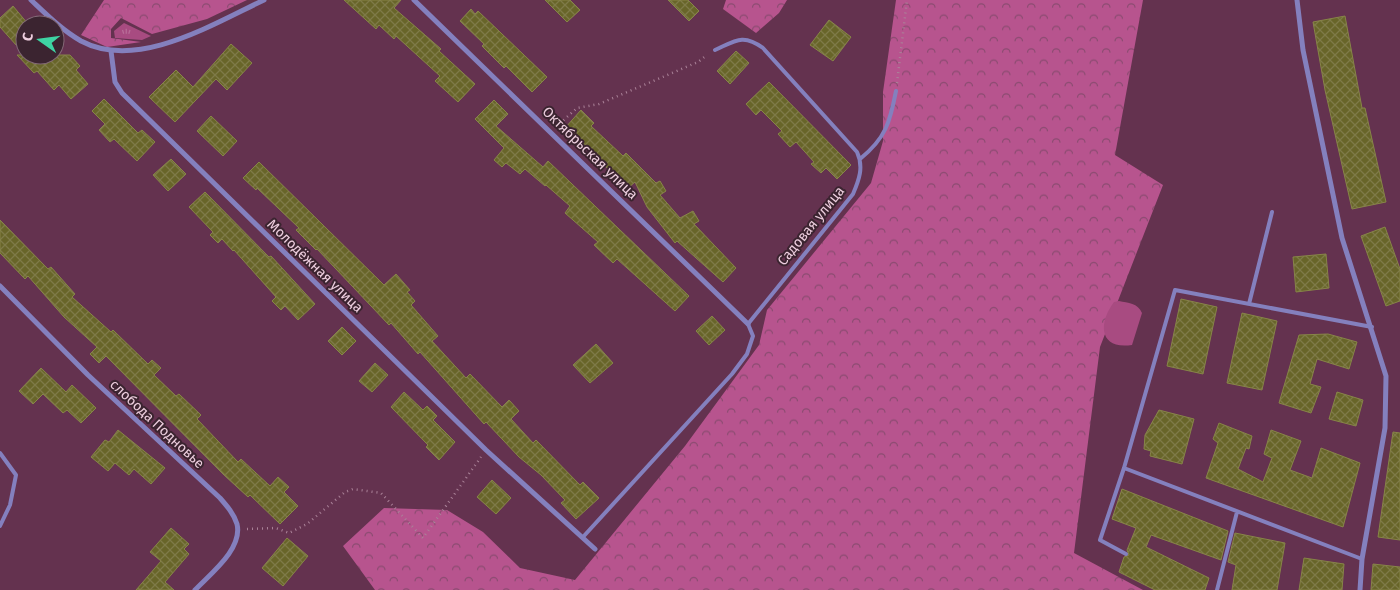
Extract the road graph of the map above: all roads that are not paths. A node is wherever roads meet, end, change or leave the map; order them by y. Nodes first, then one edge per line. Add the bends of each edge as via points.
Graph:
1 (31, 0) edge
2 (264, 0) edge
3 (414, 0) edge
4 (1297, 0) edge
5 (715, 50) road end
6 (111, 51) junction
7 (896, 91) road end
8 (860, 159) junction
9 (1272, 212) dead end
10 (0, 286) edge
11 (1250, 304) junction
12 (748, 324) junction
13 (1372, 327) junction
14 (0, 453) edge
15 (1124, 468) junction
16 (1237, 512) junction
17 (0, 526) edge
18 (583, 537) junction
19 (596, 549) dead end
20 (1126, 554) dead end
21 (1362, 559) junction
22 (194, 590) edge
23 (1217, 590) edge
24 (1360, 590) edge

1 - 6 street via 61,28 82,41
2 - 6 street via 168,43 129,51
3 - 12 street, Октябрьская улица
4 - 13 street via 1303,50 1342,238
5 - 8 lane via 742,38 763,48
6 - 18 street, Молодёжная улица via 115,82 122,93 486,450
7 - 8 lane via 890,121 876,146
8 - 12 lane, Садовая улица via 860,176 853,194
9 - 11 lane
10 - 22 street, слобода Подновье via 88,375 220,498 232,514 238,531 231,550
11 - 13 lane
11 - 15 lane via 1175,290
12 - 18 lane via 753,336 747,354 732,374
13 - 21 street via 1386,376 1385,428
14 - 17 lane via 16,475 10,505
15 - 16 lane
15 - 20 lane via 1100,540
16 - 21 lane
16 - 23 lane
18 - 19 street, Молодёжная улица
21 - 24 street

